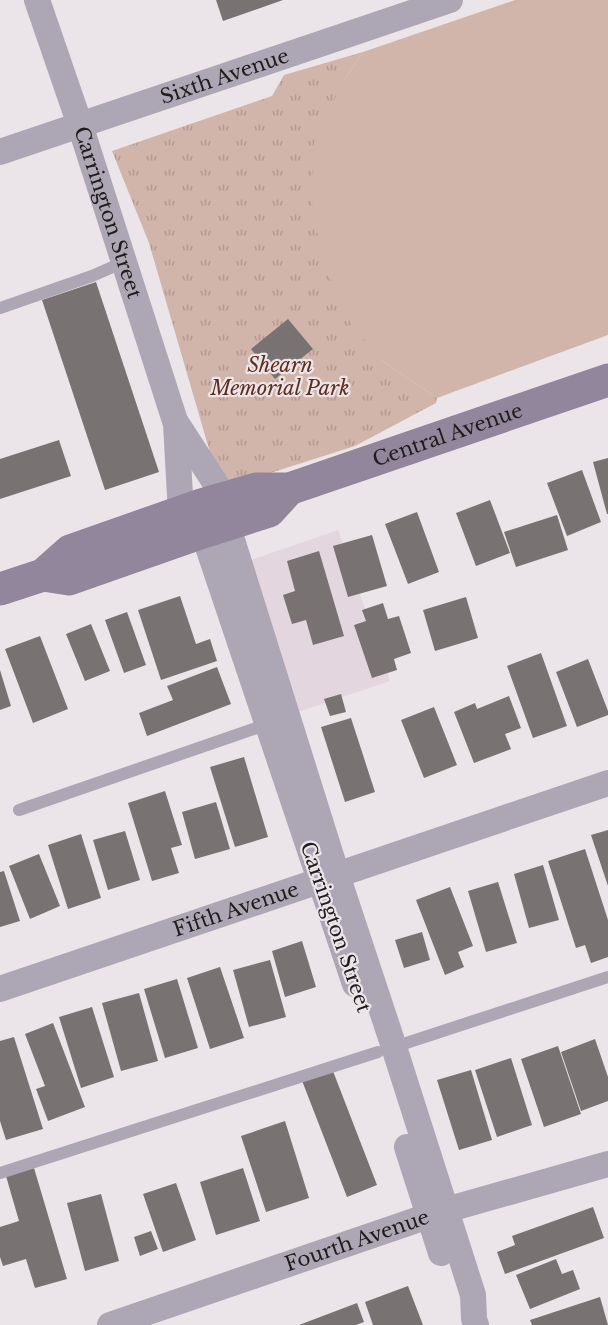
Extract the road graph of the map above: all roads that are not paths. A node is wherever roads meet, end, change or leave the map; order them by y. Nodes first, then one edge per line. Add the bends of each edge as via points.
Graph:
1 (37, 0) edge
2 (450, 0) edge
3 (80, 125) junction
4 (0, 152) edge
5 (124, 262) junction
6 (0, 308) edge
7 (608, 380) edge
8 (176, 424) junction
9 (209, 517) junction
10 (0, 589) edge
11 (268, 724) junction
12 (608, 783) edge
13 (20, 810) dead end
14 (328, 878) junction
15 (608, 977) edge
16 (0, 989) edge
17 (386, 1049) junction
18 (608, 1164) edge
19 (0, 1173) edge
20 (437, 1213) junction
21 (475, 1322) edge
22 (110, 1325) edge

1 - 3 street, Carrington Street
2 - 3 street, Sixth Avenue
3 - 4 street, Sixth Avenue
3 - 5 street, Carrington Street
5 - 6 lane
5 - 8 street, Carrington Street
7 - 9 main road, Central Avenue via 289,489 269,511
8 - 9 street, Carrington Street
8 - 9 street, Carrington Street
9 - 10 main road, Central Avenue via 69,579 43,574
9 - 11 street, Carrington Street
9 - 14 street, Carrington Street
11 - 13 lane
11 - 14 street, Carrington Street
12 - 14 street, Fifth Avenue
14 - 16 street, Fifth Avenue
14 - 17 street, Carrington Street
15 - 17 lane
17 - 19 lane
17 - 20 street, Carrington Street
18 - 20 street, Fourth Avenue
20 - 21 street, Carrington Street via 459,1304
20 - 22 street, Fourth Avenue

